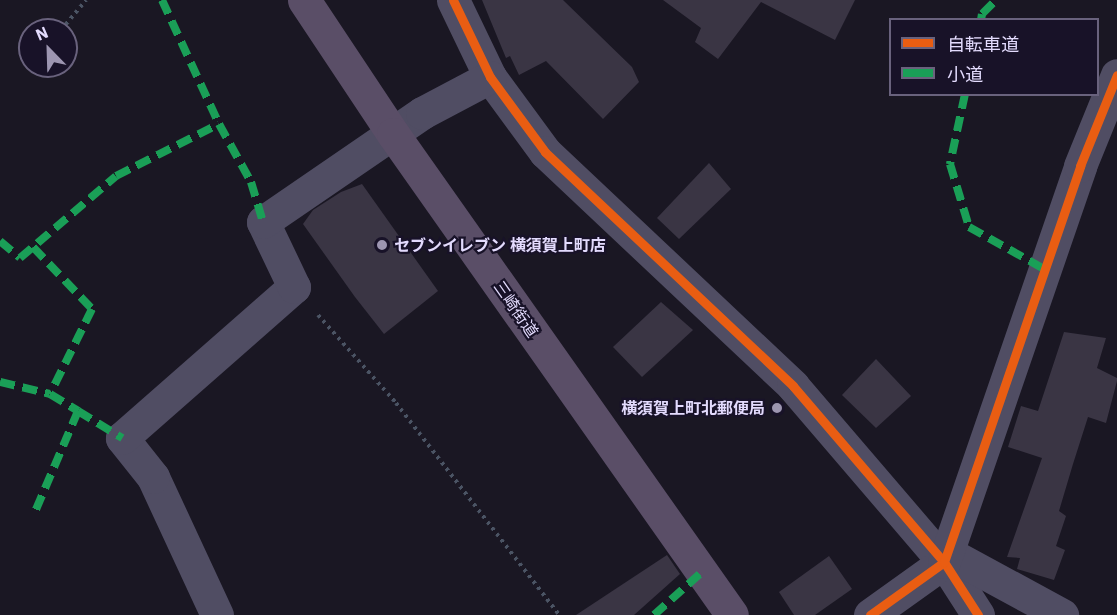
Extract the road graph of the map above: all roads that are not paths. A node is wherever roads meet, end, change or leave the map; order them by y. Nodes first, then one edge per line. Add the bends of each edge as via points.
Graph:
1 (304, 0) edge
2 (453, 0) edge
3 (1117, 75) edge
4 (490, 77) junction
5 (393, 134) junction
6 (946, 558) junction
7 (217, 615) edge
8 (732, 615) edge
9 (870, 615) edge
10 (978, 615) edge
11 (1062, 615) edge

1 - 5 main road, 三崎街道
2 - 4 street
3 - 6 street via 1080,166
4 - 5 street via 422,113
4 - 6 street via 545,152 793,386
5 - 7 street via 263,222 294,287 122,438 153,477
5 - 8 main road, 三崎街道
6 - 9 street
6 - 10 street
6 - 11 street

